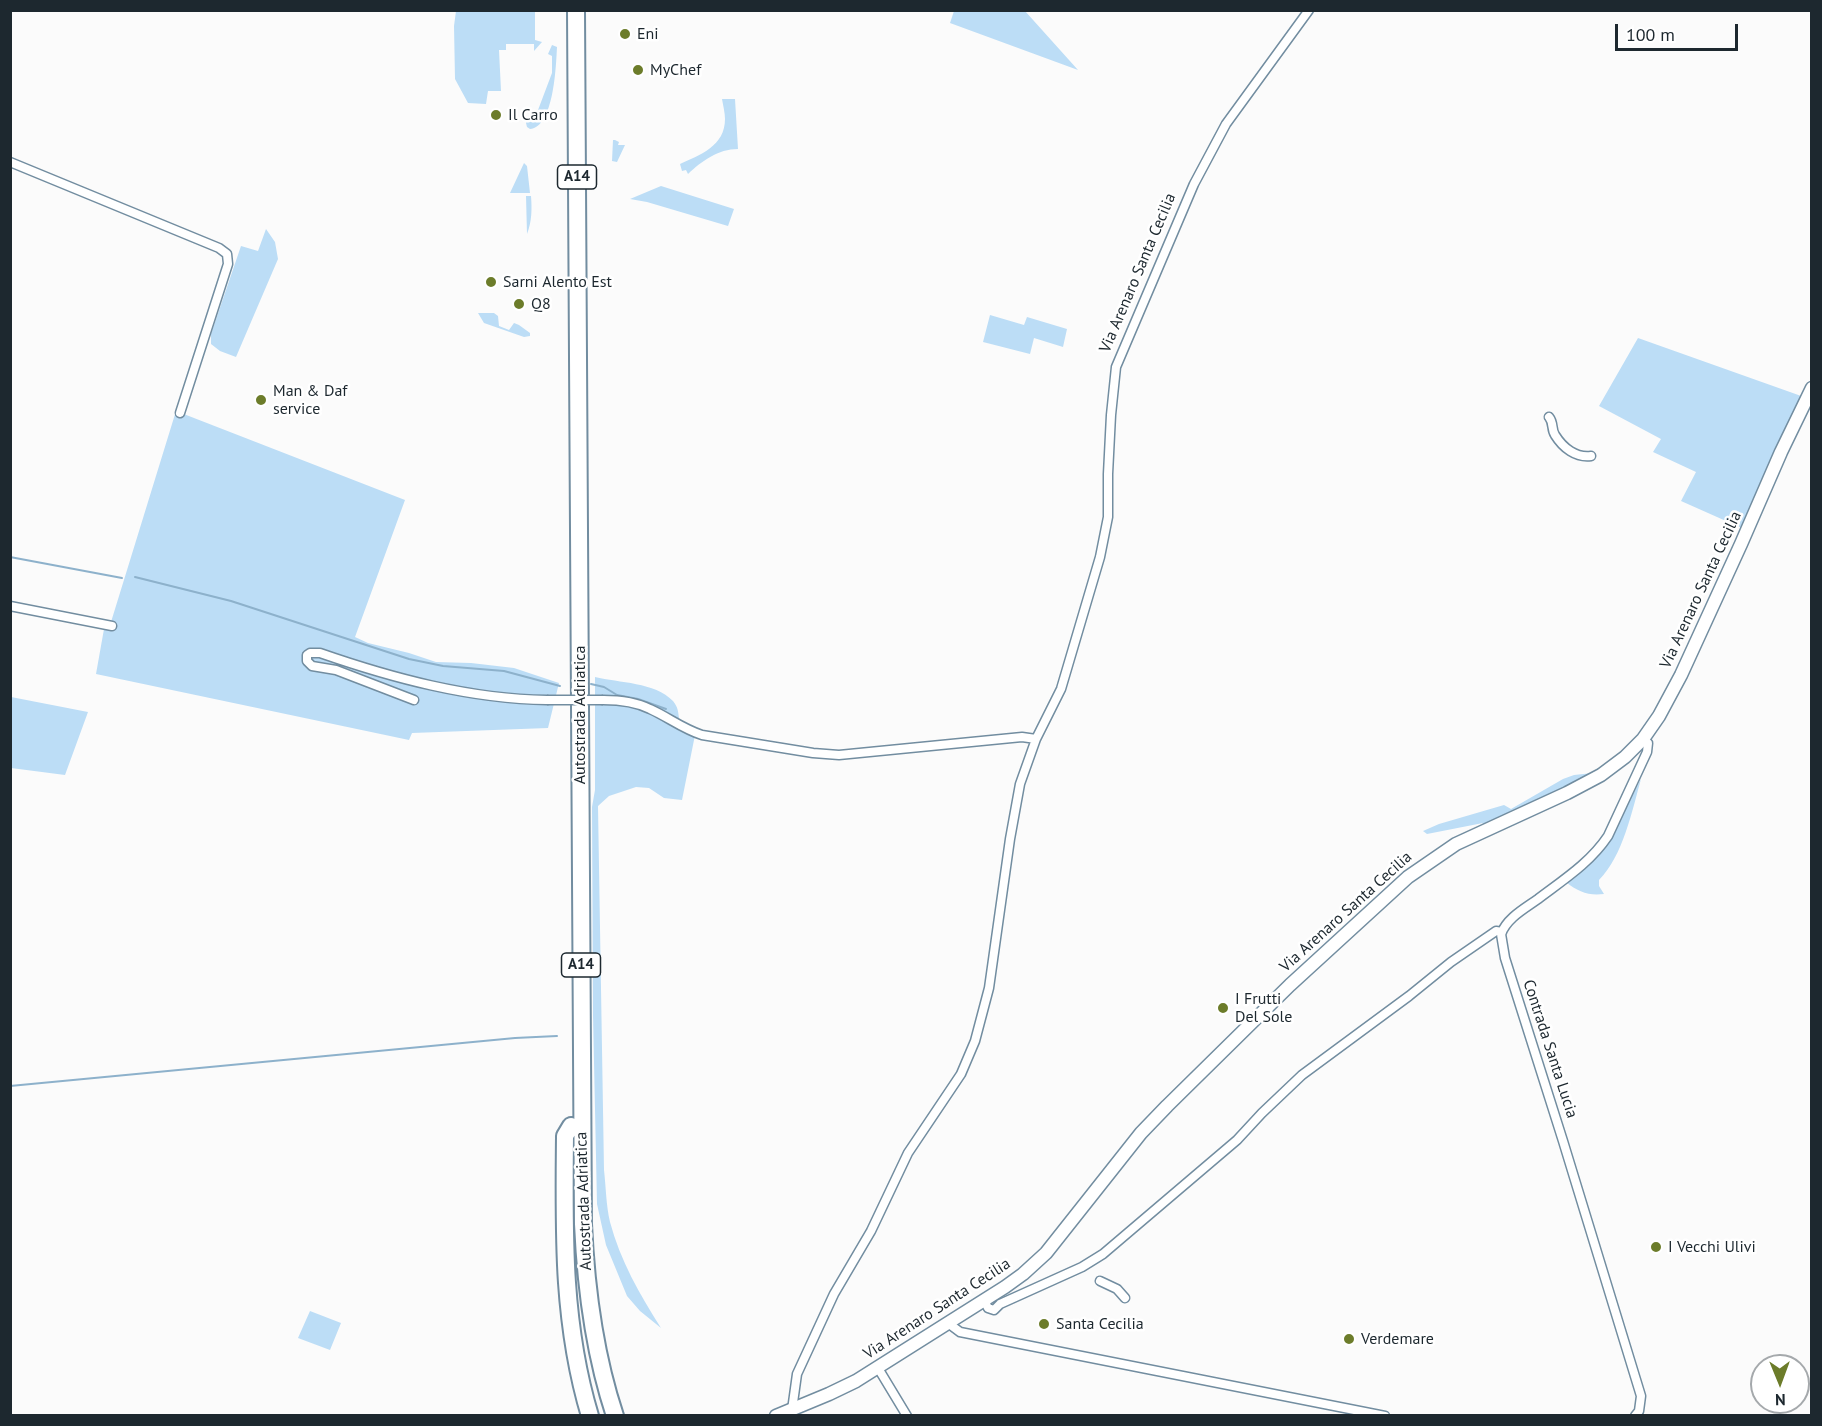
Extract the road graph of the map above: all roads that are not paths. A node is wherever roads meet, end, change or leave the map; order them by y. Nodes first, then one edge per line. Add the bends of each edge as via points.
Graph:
1 (565, 10) edge
2 (576, 10) edge
3 (1309, 10) edge
4 (10, 162) edge
5 (1812, 388) edge
6 (180, 413) dead end
7 (1549, 417) dead end
8 (1591, 456) dead end
9 (10, 606) edge
10 (112, 626) dead end
11 (414, 700) dead end
12 (1643, 738) junction
13 (1036, 740) junction
14 (1502, 932) junction
15 (571, 1126) junction
16 (1100, 1281) dead end
17 (1125, 1298) dead end
18 (984, 1300) junction
19 (948, 1323) junction
20 (878, 1368) junction
21 (785, 1413) edge
22 (590, 1416) edge
23 (604, 1416) edge
24 (615, 1416) edge
25 (908, 1416) edge
26 (1384, 1416) edge
27 (1635, 1416) edge

1 - 15 highway, Autostrada Adriatica / A14
2 - 24 highway, Autostrada Adriatica / A14 via 583,1224 592,1322
3 - 13 street, Via Arenaro Santa Cecilia via 1226,124 1194,184 1116,367 1108,517 1100,557 1061,689
4 - 6 street via 227,254 228,264
5 - 12 street, Via Arenaro Santa Cecilia via 1681,675
7 - 8 street via 1563,445 1575,455
9 - 10 street
11 - 13 street, bridge via 336,670 312,666 307,655 320,653 414,681 489,697 623,702 648,708 702,735 813,753 839,755 1022,737
12 - 14 street via 1648,743 1647,752 1601,846 1510,920
12 - 18 street, Via Arenaro Santa Cecilia via 1601,775 1456,844 1408,877 1167,1106 1036,1263
13 - 21 street, Via Arenaro Santa Cecilia via 1020,784 990,988 975,1041 960,1074 908,1153 871,1231 834,1294 797,1374
14 - 18 street via 1496,931 1451,962 1302,1076 1237,1140 1103,1254 994,1310
14 - 27 street, Contrada Santa Lucia via 1505,958 1641,1396
15 - 22 highway via 565,1136 564,1251 572,1335
15 - 23 highway, Autostrada Adriatica / A14 via 575,1280 583,1334
16 - 17 street via 1118,1289
18 - 19 street, Via Arenaro Santa Cecilia
19 - 20 street, Via Arenaro Santa Cecilia
19 - 26 street via 960,1332
20 - 21 street, Via Arenaro Santa Cecilia
20 - 25 street

